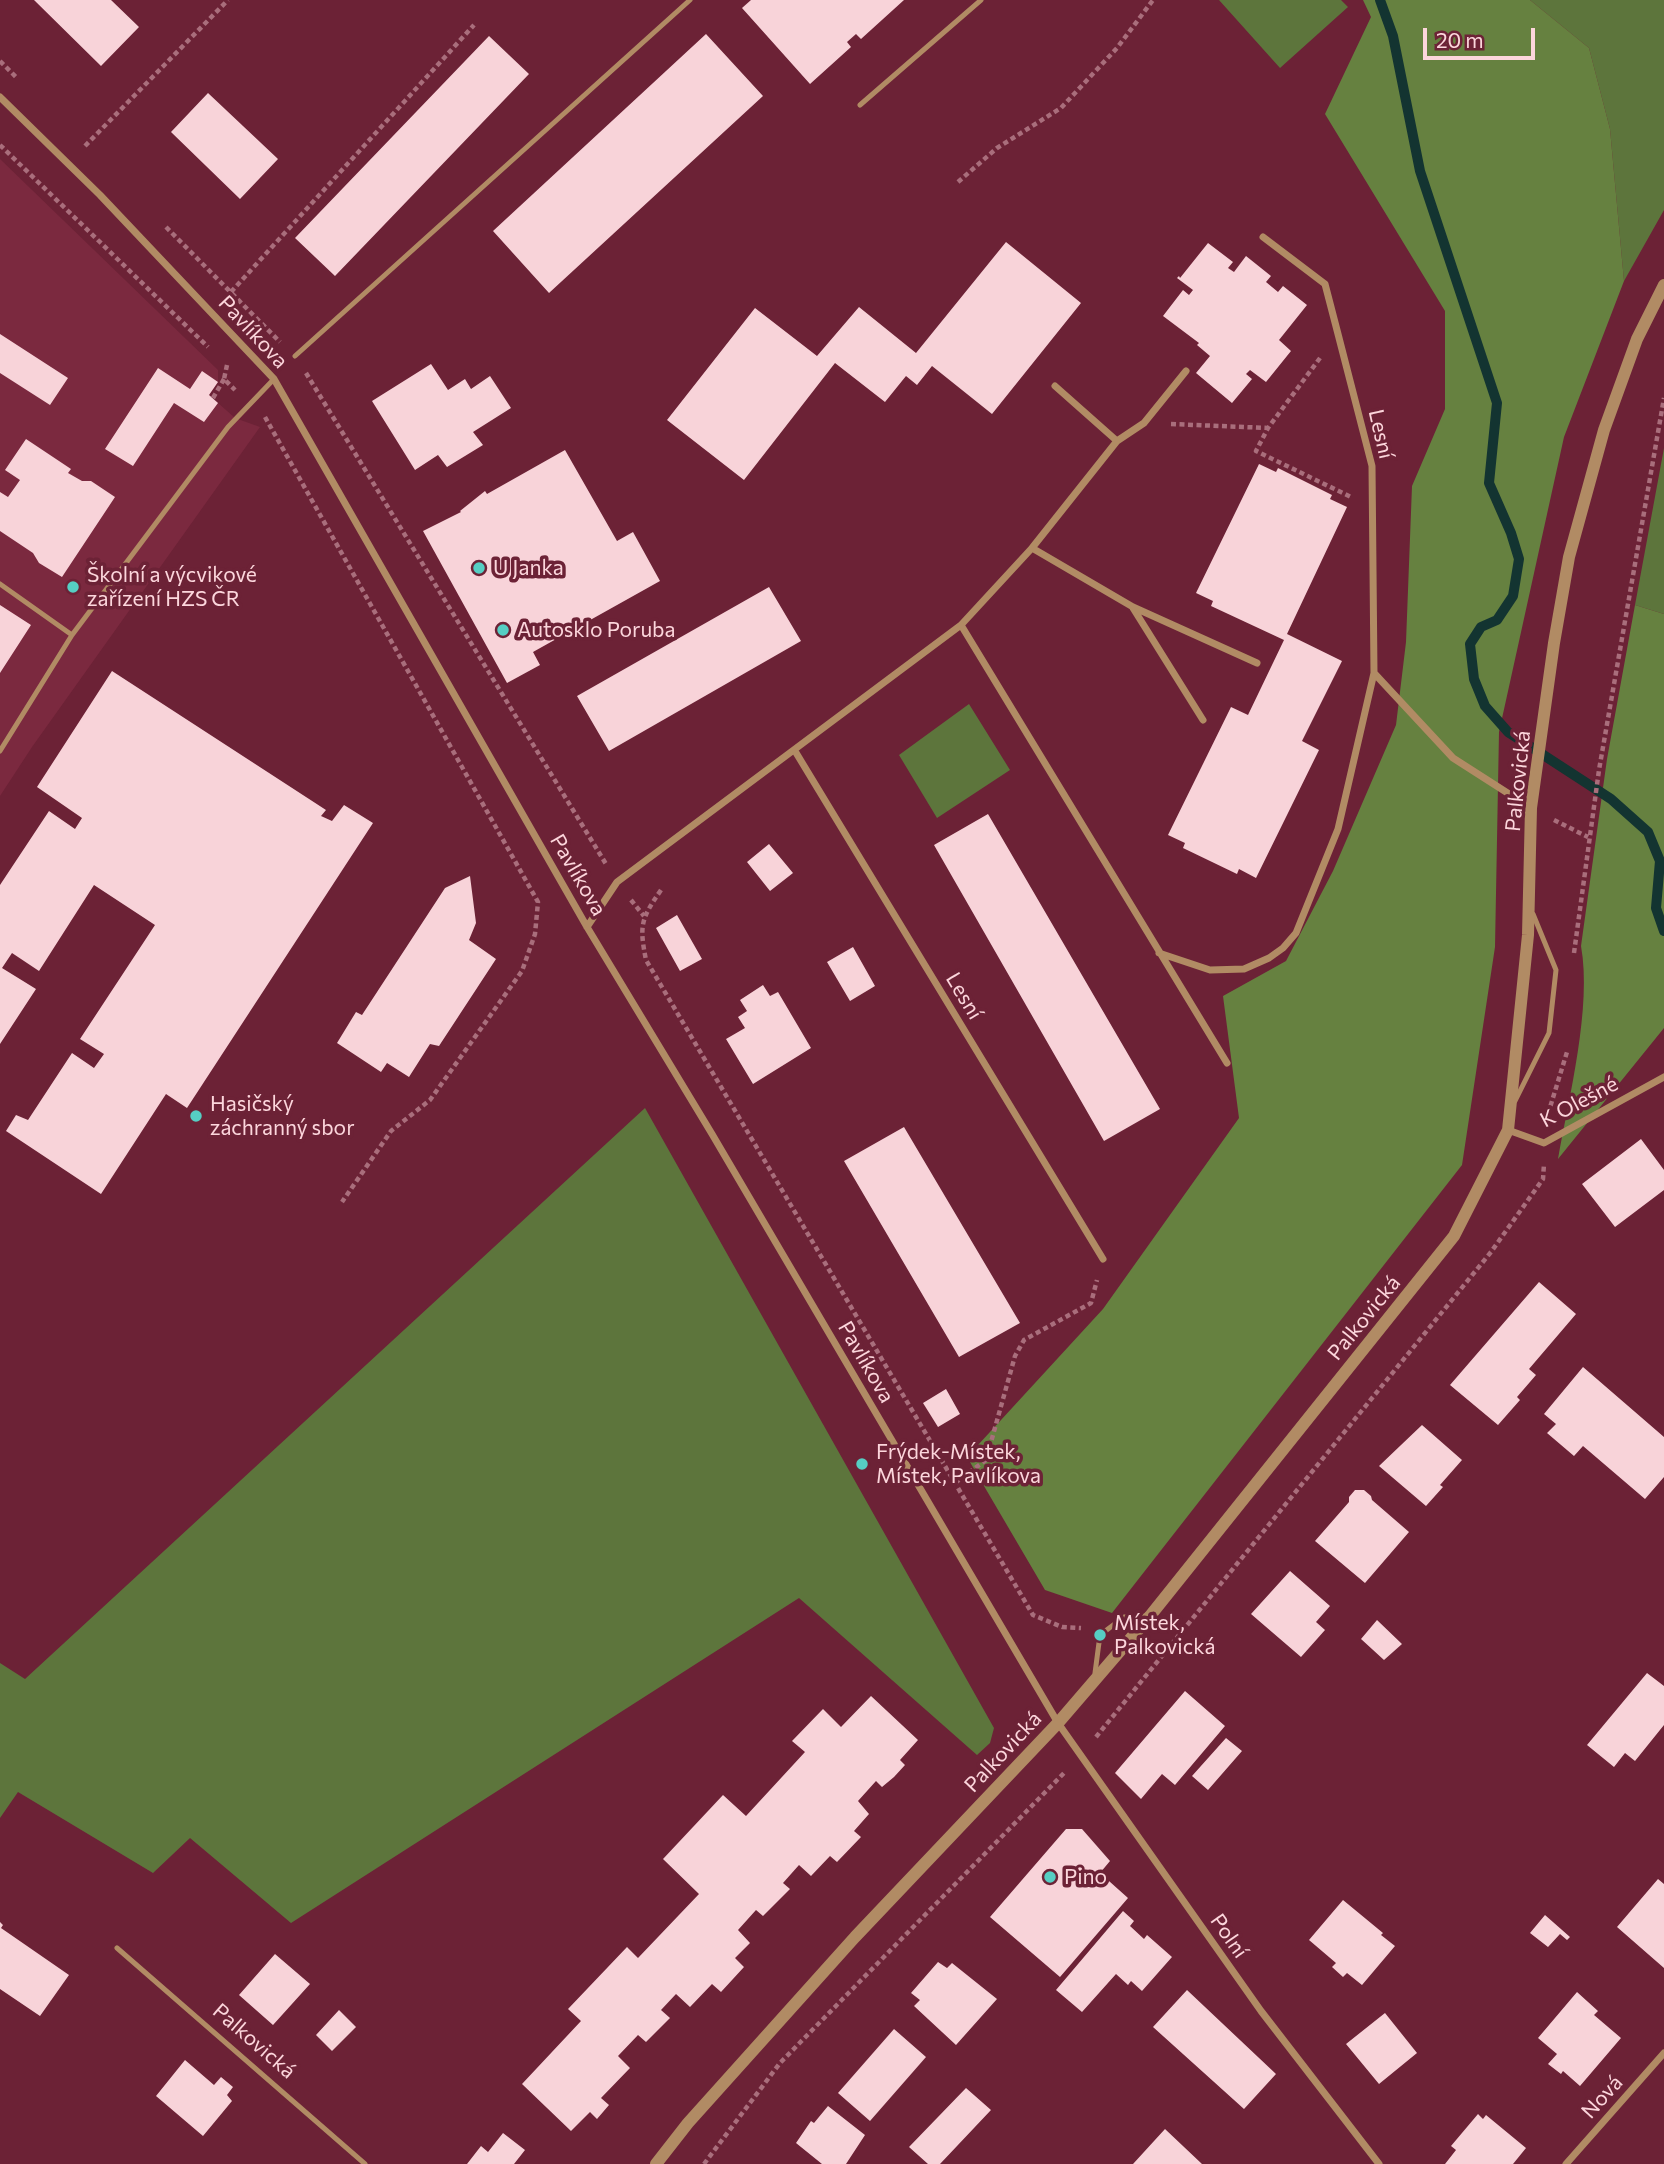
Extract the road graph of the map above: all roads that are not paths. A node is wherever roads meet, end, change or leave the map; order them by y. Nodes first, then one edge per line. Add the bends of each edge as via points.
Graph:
1 (690, 0) edge
2 (981, 0) edge
3 (0, 97) edge
4 (860, 105) dead end
5 (1263, 237) dead end
6 (1664, 285) edge
7 (295, 356) dead end
8 (1186, 370) dead end
9 (274, 379) junction
10 (1055, 386) dead end
11 (1117, 441) junction
12 (1032, 548) junction
13 (0, 584) edge
14 (1133, 607) junction
15 (961, 625) junction
16 (72, 635) junction
17 (1257, 663) dead end
18 (1374, 673) junction
19 (1203, 720) dead end
20 (0, 751) edge
21 (796, 751) junction
22 (1531, 808) junction
23 (1529, 906) junction
24 (587, 927) junction
25 (1159, 953) junction
26 (1227, 1063) dead end
27 (1664, 1077) edge
28 (1510, 1110) junction
29 (1508, 1130) junction
30 (1103, 1259) road end
31 (1150, 1616) junction
32 (1095, 1680) junction
33 (1058, 1723) junction
34 (117, 1948) dead end
35 (1664, 2053) edge
36 (365, 2164) edge
37 (656, 2164) edge
38 (1379, 2164) edge
39 (1566, 2164) edge

1 - 7 lane
2 - 4 lane
3 - 9 street, Pavlíkova
5 - 18 street, Lesní via 1325,284 1372,466
6 - 22 street, Palkovická via 1637,339 1569,556
8 - 11 street via 1144,423
9 - 16 lane via 228,427
9 - 24 street, Pavlíkova
10 - 11 street
11 - 12 street
12 - 14 street
12 - 15 street
13 - 16 lane
14 - 17 street
14 - 19 street
15 - 21 street
15 - 25 street
16 - 20 lane
18 - 22 street via 1453,758
18 - 25 street, Lesní via 1338,829 1296,933 1269,958 1244,970 1210,970
21 - 24 street via 617,882
21 - 30 street, Lesní
22 - 23 street, Palkovická
23 - 28 street, Palkovická
23 - 28 lane via 1556,970 1549,1033
24 - 33 street, Pavlíkova
25 - 26 street
27 - 29 street, K Olešné via 1544,1143
28 - 29 street, Palkovická
29 - 31 street, Palkovická via 1454,1236
31 - 32 street, Palkovická
31 - 32 lane via 1124,1617 1100,1635
32 - 33 street, Palkovická
33 - 37 street, Palkovická via 855,1937
33 - 38 street, Polní via 1261,2011
34 - 36 lane, Palkovická
35 - 39 street, Nová

